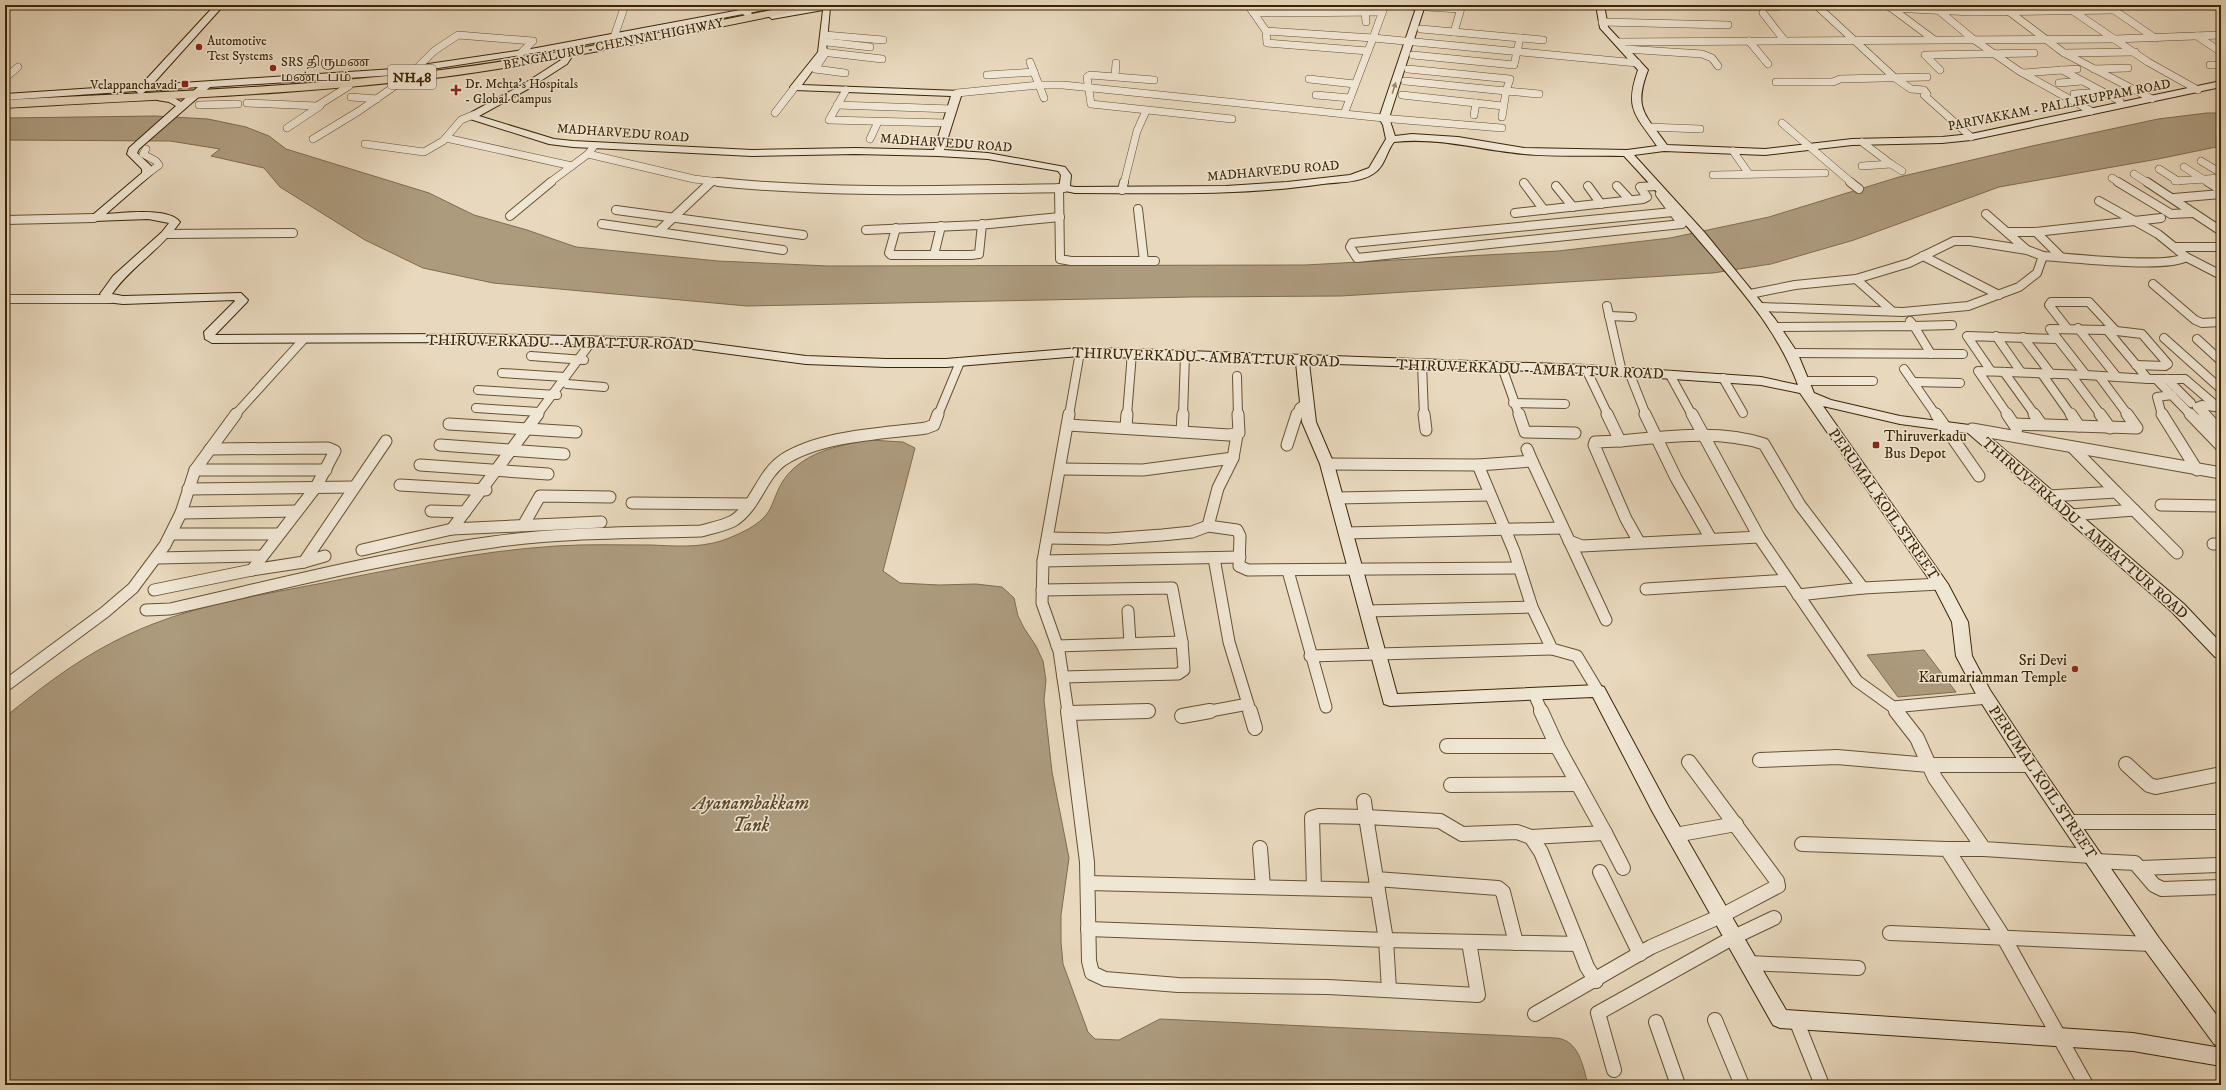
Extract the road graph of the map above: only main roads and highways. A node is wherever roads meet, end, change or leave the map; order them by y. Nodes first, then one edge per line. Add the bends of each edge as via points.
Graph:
1 (795, 5) edge
2 (823, 5) edge
3 (746, 10) edge
4 (564, 51) junction
5 (199, 96) junction
6 (5, 100) edge
7 (5, 104) edge

1 - 3 highway, BENGALURU - CHENNAI HIGHWAY / NH48
2 - 4 highway, BENGALURU - CHENNAI HIGHWAY / NH48
3 - 4 highway, BENGALURU - CHENNAI HIGHWAY / NH48
4 - 5 highway, BENGALURU - CHENNAI HIGHWAY / NH48 via 485,67 394,79
5 - 6 highway, BENGALURU - CHENNAI HIGHWAY / NH48 via 142,90
5 - 7 highway, BENGALURU - CHENNAI HIGHWAY / NH48

